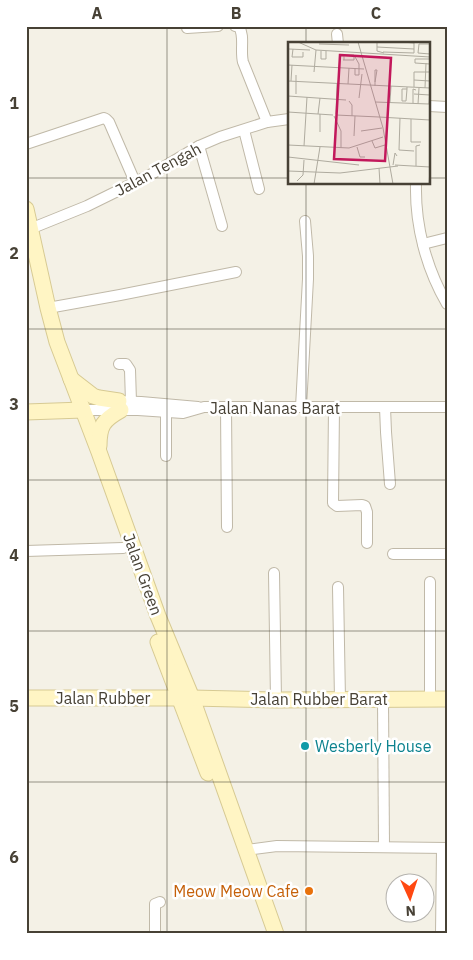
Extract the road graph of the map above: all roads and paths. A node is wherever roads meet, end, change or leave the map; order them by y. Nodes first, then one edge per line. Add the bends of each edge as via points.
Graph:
1 (218, 26) edge
2 (235, 26) edge
3 (187, 28) dead end
4 (430, 106) edge
5 (447, 106) edge
6 (288, 118) edge
7 (267, 122) junction
8 (244, 130) junction
9 (26, 144) edge
10 (199, 146) junction
11 (135, 182) junction
12 (416, 185) edge
13 (259, 189) dead end
14 (26, 209) edge
15 (304, 221) dead end
16 (222, 226) dead end
17 (30, 229) junction
18 (447, 238) edge
19 (423, 244) junction
20 (26, 256) edge
21 (236, 272) dead end
22 (447, 304) edge
23 (48, 308) junction
24 (119, 364) dead end
25 (70, 378) junction
26 (26, 403) edge
27 (124, 404) junction
28 (77, 406) junction
29 (301, 407) junction
30 (334, 407) junction
31 (386, 407) junction
32 (447, 407) edge
33 (204, 408) junction
34 (226, 408) junction
35 (26, 412) edge
36 (166, 412) junction
37 (99, 452) junction
38 (166, 456) dead end
39 (390, 484) dead end
40 (227, 527) dead end
41 (367, 543) dead end
42 (123, 548) junction
43 (26, 551) edge
44 (393, 554) dead end
45 (447, 554) edge
46 (274, 573) dead end
47 (430, 582) dead end
48 (338, 587) dead end
49 (26, 698) edge
50 (185, 698) junction
51 (383, 699) junction
52 (430, 699) junction
53 (447, 699) edge
54 (276, 700) junction
55 (340, 700) junction
56 (384, 847) junction
57 (444, 848) edge
58 (247, 850) junction
59 (160, 902) dead end
60 (155, 934) edge
61 (267, 934) edge
62 (276, 934) edge
63 (441, 934) edge

1 - 3 street
2 - 7 street via 242,32 243,62
4 - 5 street
6 - 7 street, Jalan Tengah
7 - 8 street, Jalan Tengah
8 - 10 street, Jalan Tengah
8 - 13 street
9 - 11 street via 106,118
10 - 11 street, Jalan Tengah
10 - 16 street
11 - 17 street, Jalan Tengah
12 - 19 street via 417,219
14 - 17 main road, Jalan Green
15 - 29 street via 308,279
17 - 23 main road, Jalan Green
18 - 19 street
19 - 22 street via 435,281
20 - 28 main road, Jalan Green via 48,343
21 - 23 street
23 - 25 main road, Jalan Green
24 - 27 street via 126,364 130,370
25 - 27 main road via 93,396
25 - 28 main road, Jalan Green
26 - 28 main road
27 - 28 street
27 - 33 street
27 - 36 street, Jalan Nanas Barat
27 - 37 main road via 103,424 99,433
28 - 35 main road
28 - 37 main road, Jalan Green
28 - 42 main road, Jalan Green
29 - 30 street, Jalan Nanas Barat
29 - 34 street, Jalan Nanas Barat
30 - 31 street, Jalan Nanas Barat
30 - 41 street via 333,503 336,506 365,506
31 - 32 street, Jalan Nanas Barat
31 - 39 street
33 - 34 street, Jalan Nanas Barat
33 - 36 street, Jalan Nanas Barat via 183,413
34 - 40 street
36 - 38 street
37 - 50 main road, Jalan Green
42 - 43 street
42 - 50 main road, Jalan Green
44 - 45 street
46 - 54 street
47 - 52 street
48 - 55 street
49 - 50 main road, Jalan Rubber
50 - 54 main road, Jalan Rubber Barat
50 - 58 main road, Jalan Green
50 - 61 main road, Jalan Green
51 - 52 main road, Jalan Rubber Barat
51 - 55 main road, Jalan Rubber Barat
51 - 56 street
52 - 53 main road, Jalan Rubber Barat
54 - 55 main road, Jalan Rubber Barat
56 - 57 street
56 - 58 street via 277,846
57 - 63 street
58 - 62 main road, Jalan Green
59 - 60 street via 155,904

